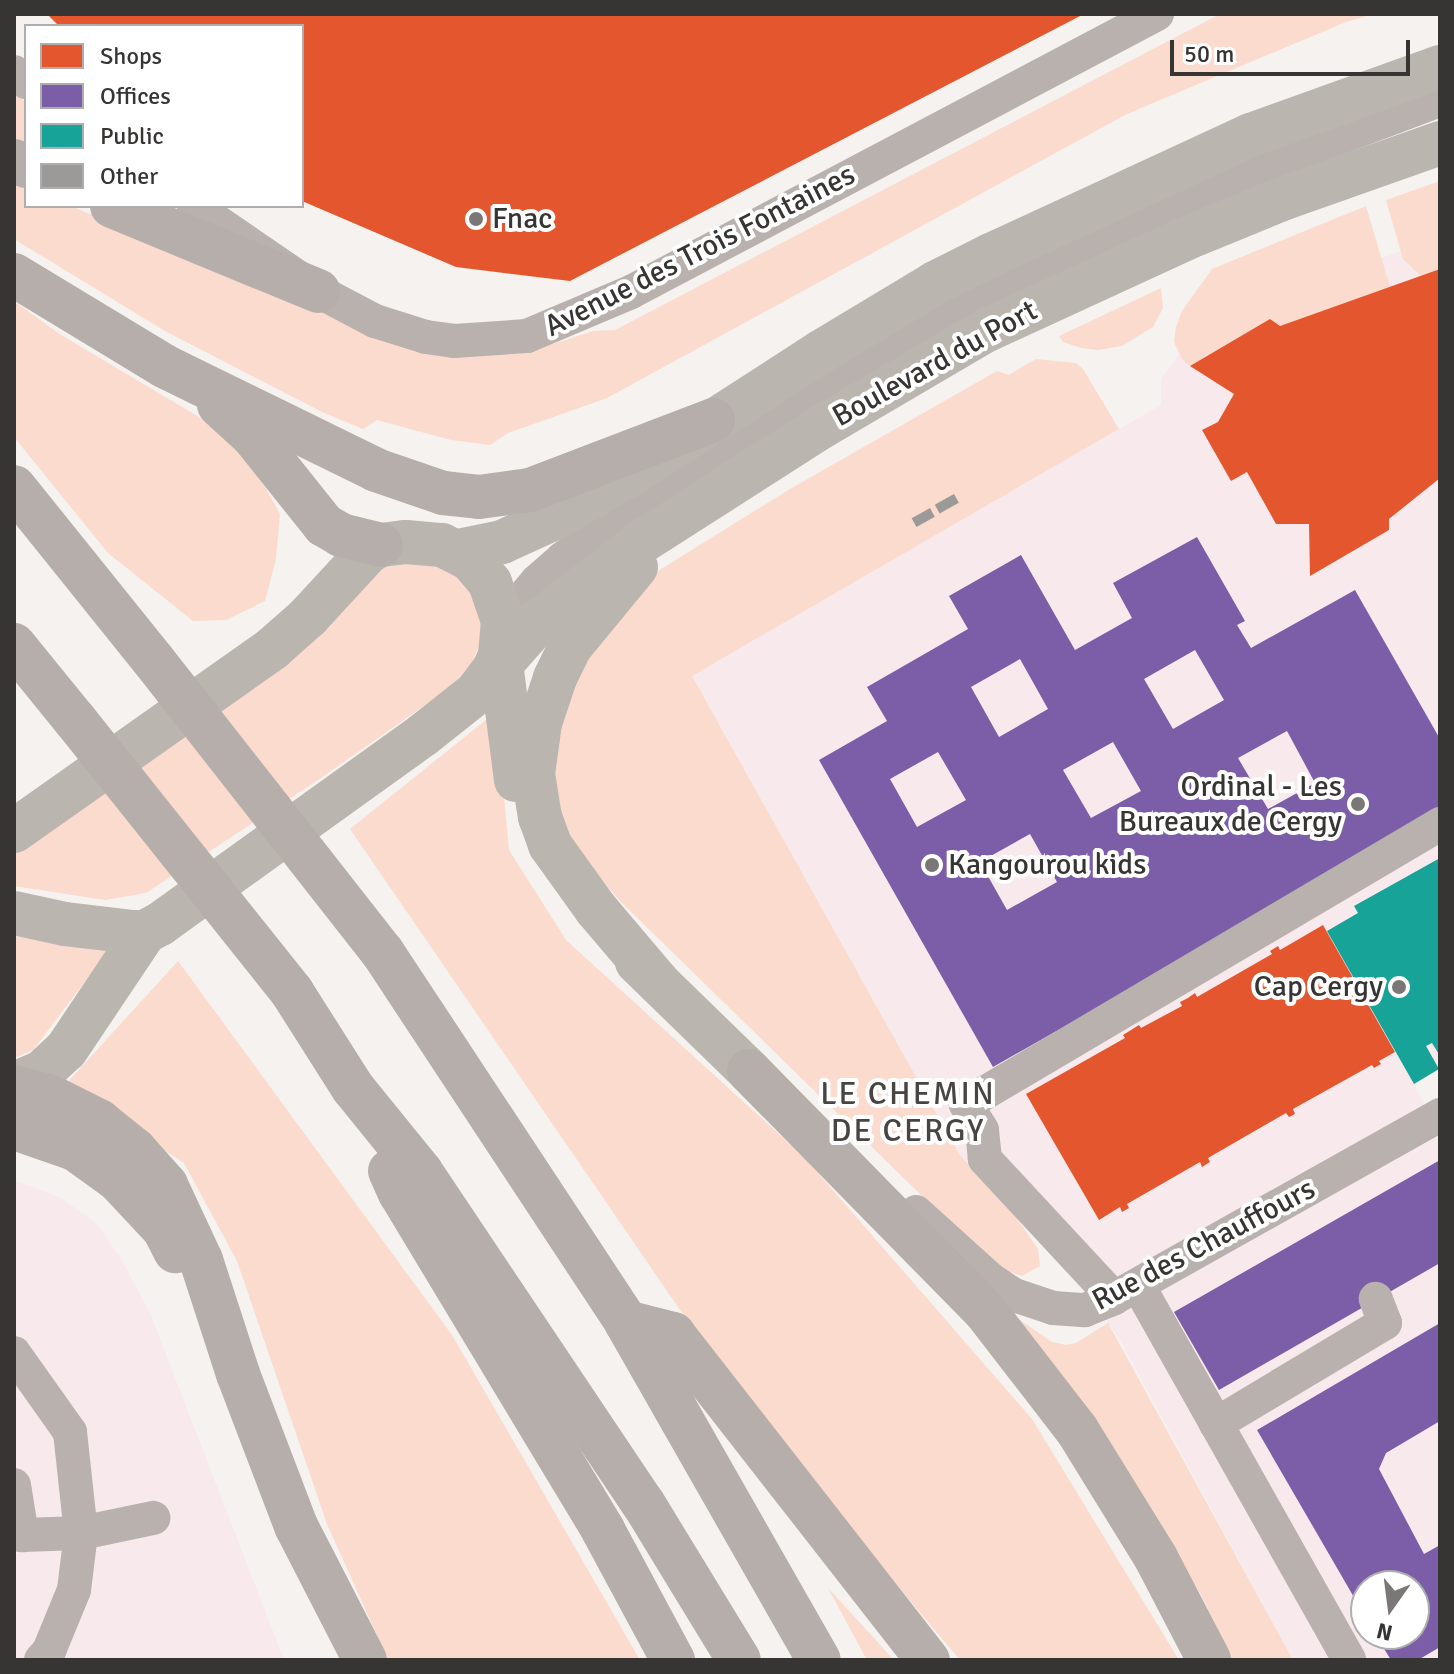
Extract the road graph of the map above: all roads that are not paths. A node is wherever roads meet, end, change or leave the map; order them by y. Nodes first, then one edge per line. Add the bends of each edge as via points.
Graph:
1 (1157, 14) edge
2 (1440, 67) edge
3 (1440, 100) edge
4 (1440, 143) edge
5 (117, 208) edge
6 (197, 208) edge
7 (14, 275) edge
8 (318, 291) junction
9 (164, 366) junction
10 (713, 420) junction
11 (14, 487) edge
12 (671, 523) junction
13 (381, 545) junction
14 (458, 551) junction
15 (14, 645) edge
16 (498, 655) junction
17 (1440, 824) edge
18 (14, 831) edge
19 (14, 913) edge
20 (153, 928) junction
21 (658, 982) junction
22 (749, 1071) junction
23 (14, 1086) edge
24 (353, 1088) junction
25 (1440, 1115) edge
26 (14, 1128) edge
27 (1126, 1292) junction
28 (1376, 1299) dead end
29 (626, 1322) junction
30 (14, 1353) edge
31 (238, 1374) junction
32 (1216, 1424) junction
33 (14, 1485) edge
34 (153, 1518) dead end
35 (81, 1533) junction
36 (41, 1660) edge
37 (365, 1660) edge
38 (673, 1660) edge
39 (739, 1660) edge
40 (819, 1660) edge
41 (928, 1660) edge
42 (1209, 1660) edge
43 (1349, 1660) edge

1 - 8 street, Avenue des Trois Fontaines via 631,292 552,328 482,341 426,337 375,321
2 - 10 main road via 1251,135 1052,225 935,283
3 - 16 street via 1236,177 928,325 562,559 530,588
4 - 12 main road, Boulevard du Port via 1187,238 985,331
5 - 8 highway
6 - 8 street, Avenue des Trois Fontaines
7 - 9 highway
9 - 10 highway via 404,483 464,496 550,485
9 - 13 highway via 253,436 324,525
10 - 14 main road via 555,518 502,542
11 - 29 highway, bridge via 383,953
12 - 16 main road, Boulevard du Port via 575,590
12 - 21 main road via 570,647 546,700 533,774 550,845
13 - 14 main road via 425,542
13 - 18 main road via 357,560 273,648
14 - 16 main road via 490,583
15 - 24 highway, bridge via 292,992
16 - 20 main road, Boulevard du Port via 423,735
16 - 21 main road via 518,800 537,854 564,891
17 - 27 street via 966,1104 982,1130 985,1159
19 - 20 main road via 97,930
20 - 23 main road via 66,1050 42,1072
21 - 22 main road
22 - 27 street, Rue des Chauffours via 1014,1295 1071,1311
22 - 42 highway via 994,1323 1077,1430 1156,1558
23 - 31 highway via 99,1121 166,1185 201,1260
24 - 38 highway via 400,1193 603,1530
24 - 39 highway via 430,1186 643,1503
25 - 27 street, Rue des Chauffours
26 - 31 highway via 75,1149 118,1180 164,1229
27 - 32 street
28 - 32 street via 1385,1323
29 - 40 highway
29 - 41 highway via 673,1334
30 - 35 street via 70,1432
31 - 37 highway via 296,1526
32 - 43 street
33 - 35 street via 22,1535
34 - 35 street
35 - 36 street via 74,1590

